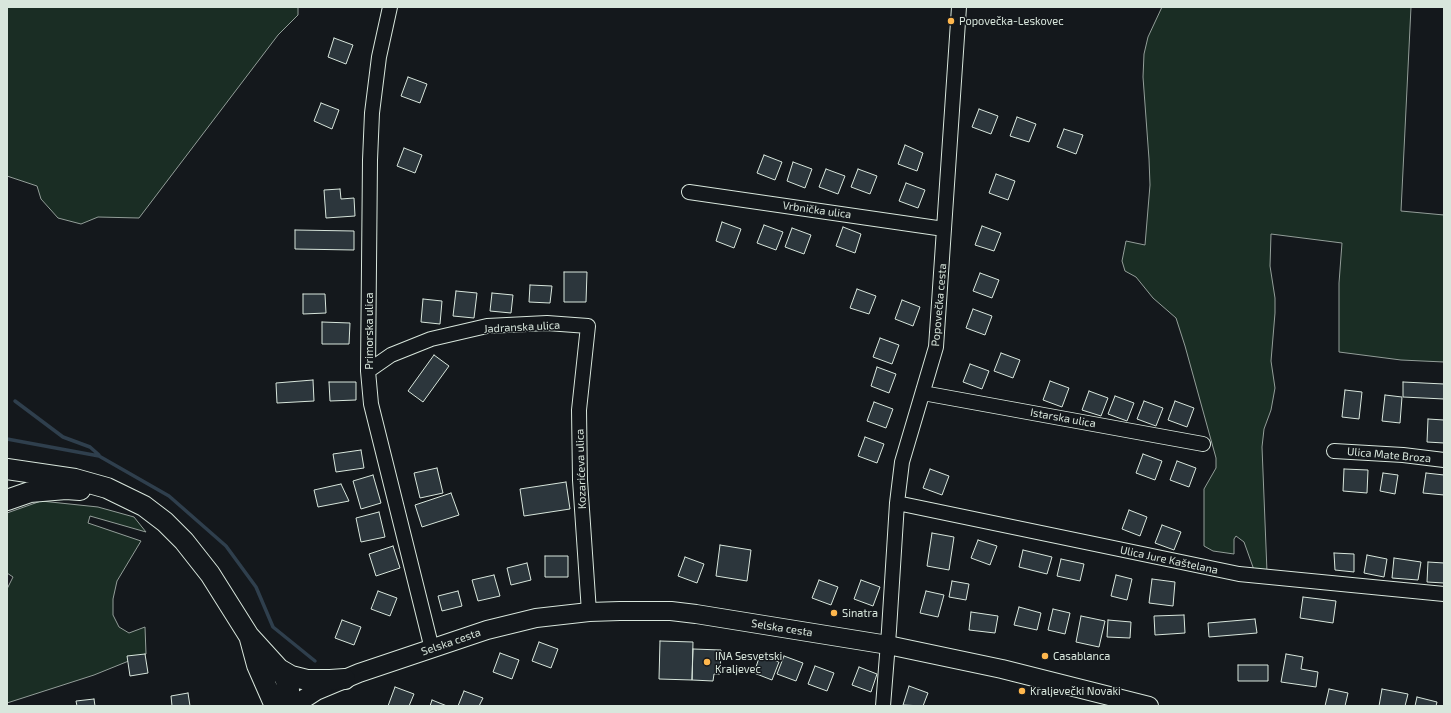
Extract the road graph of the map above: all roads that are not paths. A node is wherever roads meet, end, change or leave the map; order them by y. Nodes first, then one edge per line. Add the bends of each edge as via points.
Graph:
1 (390, 7) edge
2 (959, 7) edge
3 (689, 192) dead end
4 (944, 229) junction
5 (588, 326) joint
6 (368, 371) junction
7 (923, 393) junction
8 (1203, 444) dead end
9 (1334, 451) dead end
10 (1444, 460) edge
11 (7, 469) edge
12 (122, 496) junction
13 (7, 500) edge
14 (897, 503) junction
15 (1444, 594) edge
16 (589, 612) junction
17 (249, 636) junction
18 (888, 645) junction
19 (432, 649) junction
20 (414, 655) junction
21 (279, 670) junction
22 (345, 679) junction
23 (275, 706) edge
24 (289, 706) edge
25 (293, 706) edge
26 (308, 706) edge
27 (883, 706) edge
28 (1149, 706) edge

1 - 6 street, Primorska ulica via 378,57 372,113
2 - 4 street, Popovečka cesta
3 - 4 street, Vrbnička ulica
4 - 7 street, Popovečka cesta via 936,347
5 - 6 street, Jadranska ulica via 547,323 487,326 431,339 391,355
5 - 16 street, Kozarićeva ulica via 579,410 580,480
6 - 19 street, Primorska ulica via 372,404
7 - 8 street, Istarska ulica
7 - 14 street, Popovečka cesta via 902,462
9 - 10 street, Ulica Mate Broza
11 - 12 highway via 92,483
12 - 13 highway via 66,489 30,492
12 - 17 highway via 154,513 184,541 210,574
14 - 15 street, Ulica Jure Kaštelana via 1239,574
14 - 18 street, Popovečka cesta
16 - 18 main road, Selska cesta via 646,611 696,614
16 - 19 main road, Selska cesta via 536,618 510,624
17 - 21 highway
17 - 23 highway via 257,665
18 - 27 street, Popovečka cesta
18 - 28 main road, Selska cesta
19 - 20 main road, Selska cesta
20 - 22 main road, Selska cesta via 382,664
20 - 26 main road, Selska cesta via 378,676
21 - 22 highway via 307,680
21 - 24 highway via 290,690
22 - 25 main road, Selska cesta via 310,694

